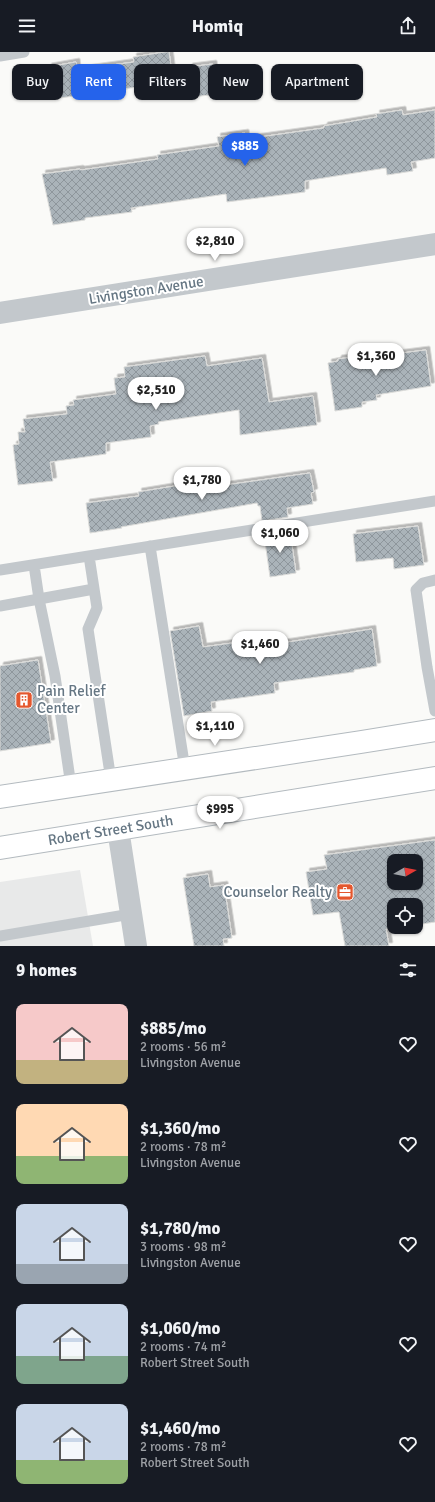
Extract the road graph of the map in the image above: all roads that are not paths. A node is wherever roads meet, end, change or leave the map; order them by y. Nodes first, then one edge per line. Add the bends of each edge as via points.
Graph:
1 (24, 52) edge
2 (0, 56) edge
3 (435, 244) edge
4 (0, 313) edge
5 (435, 501) edge
6 (150, 546) junction
7 (89, 556) junction
8 (34, 565) junction
9 (0, 570) edge
10 (435, 580) edge
11 (94, 589) junction
12 (39, 599) junction
13 (0, 606) edge
14 (435, 712) edge
15 (435, 730) edge
16 (185, 769) junction
17 (435, 778) edge
18 (111, 780) junction
19 (71, 786) junction
20 (0, 797) edge
21 (118, 829) junction
22 (0, 848) edge
23 (131, 914) junction
24 (0, 936) edge
25 (136, 946) edge

1 - 2 lane
3 - 4 street, Livingston Avenue
5 - 6 lane
6 - 7 lane
6 - 16 lane
7 - 8 lane
7 - 11 lane
8 - 9 lane
8 - 12 lane
10 - 14 lane via 423,583 416,590
11 - 12 lane
11 - 18 lane via 97,608 88,629
12 - 13 lane
12 - 19 lane via 55,676
15 - 16 main road
16 - 18 main road
17 - 21 main road, Robert Street South
18 - 19 main road
19 - 20 main road
21 - 22 main road, Robert Street South
21 - 23 street
23 - 24 lane
23 - 25 street

